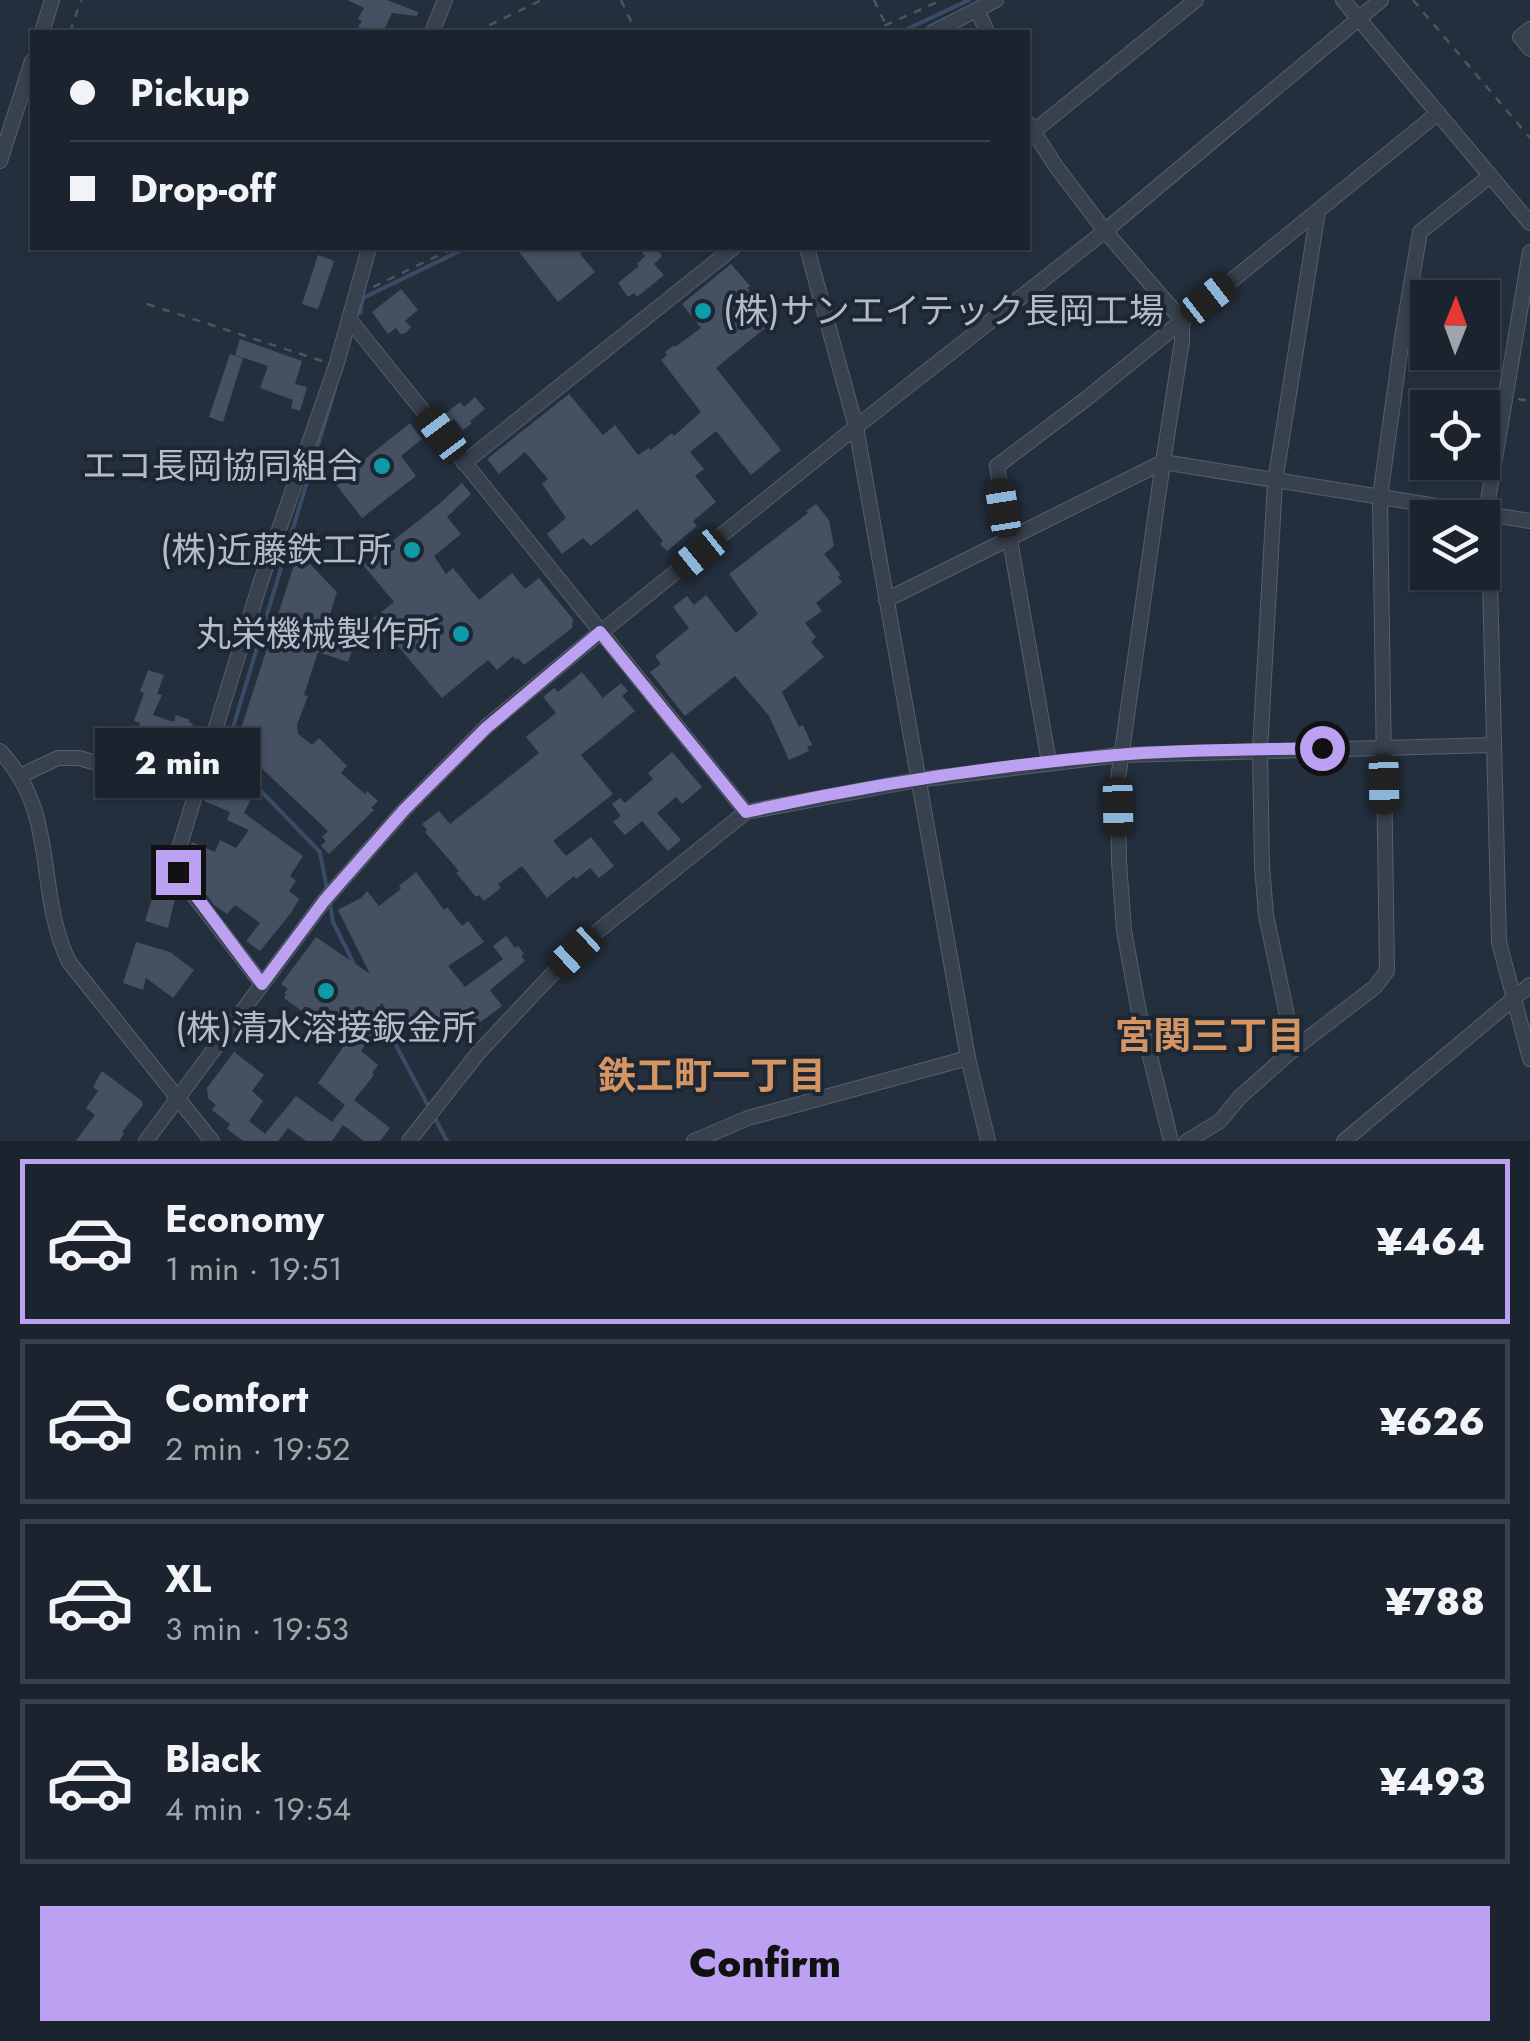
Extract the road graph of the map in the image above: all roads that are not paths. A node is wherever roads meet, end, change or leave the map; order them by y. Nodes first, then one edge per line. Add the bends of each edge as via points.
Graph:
1 (52, 0) edge
2 (445, 0) edge
3 (996, 0) edge
4 (1196, 0) edge
5 (1343, 0) edge
6 (1382, 0) edge
7 (977, 10) junction
8 (1358, 18) junction
9 (1530, 29) edge
10 (43, 30) edge
11 (433, 30) edge
12 (937, 30) edge
13 (986, 30) edge
14 (1530, 49) edge
15 (30, 68) edge
16 (1438, 113) junction
17 (1030, 130) edge
18 (1030, 132) edge
19 (0, 161) edge
20 (1490, 176) junction
21 (1318, 211) junction
22 (1530, 223) edge
23 (1105, 230) junction
24 (367, 250) edge
25 (729, 250) edge
26 (807, 250) edge
27 (1530, 252) edge
28 (349, 318) junction
29 (1182, 320) junction
30 (856, 427) junction
31 (464, 462) junction
32 (1163, 462) junction
33 (1274, 482) junction
34 (1380, 497) junction
35 (1488, 500) edge
36 (1410, 502) edge
37 (1500, 516) edge
38 (1530, 521) edge
39 (1010, 539) junction
40 (1491, 590) edge
41 (886, 600) junction
42 (600, 632) junction
43 (1494, 745) junction
44 (1384, 747) junction
45 (1260, 750) junction
46 (0, 752) edge
47 (1120, 755) junction
48 (1049, 762) junction
49 (20, 776) junction
50 (917, 780) junction
51 (196, 792) junction
52 (746, 812) junction
53 (262, 984) junction
54 (1530, 985) edge
55 (1514, 999) junction
56 (1294, 1049) junction
57 (968, 1058) junction
58 (1530, 1059) edge
59 (178, 1100) junction
60 (146, 1141) edge
61 (212, 1141) edge
62 (409, 1141) edge
63 (694, 1141) edge
64 (988, 1141) edge
65 (1171, 1141) edge
66 (1187, 1141) edge
67 (1344, 1141) edge

1 - 10 street
2 - 11 street
3 - 7 street
4 - 17 street
5 - 8 street
6 - 8 street
7 - 12 street
7 - 13 street
8 - 16 street
8 - 23 street
9 - 14 street via 1520,37
15 - 19 street
16 - 20 street
16 - 21 street
18 - 23 street
20 - 22 street
20 - 34 street via 1420,232
21 - 29 street
21 - 33 street
23 - 29 street
23 - 30 street
24 - 28 street
25 - 31 street
26 - 30 street
27 - 35 street
28 - 31 street
28 - 51 street
29 - 32 street
29 - 39 street via 996,466
30 - 41 street
30 - 42 street
31 - 42 street
32 - 33 street
32 - 39 street
32 - 47 street
33 - 34 street
33 - 45 street
34 - 36 street
34 - 44 street
37 - 38 street
39 - 41 street
39 - 48 street
40 - 43 street
41 - 50 street
42 - 52 street
42 - 53 street via 486,728 404,810
43 - 44 street
43 - 55 street via 1499,942
44 - 45 street
44 - 56 street via 1387,971
45 - 47 street
45 - 56 street via 1266,915
46 - 49 street
47 - 48 street
47 - 65 street via 1124,931
48 - 50 street
49 - 51 street via 58,758 79,758
49 - 59 street via 40,825 59,942
50 - 52 street
50 - 57 street
51 - 53 street via 178,848 178,872
52 - 62 street via 556,970
53 - 59 street
54 - 55 street
55 - 58 street
55 - 67 street
56 - 66 street via 1220,1120
57 - 63 street via 748,1118
57 - 64 street
59 - 60 street
59 - 61 street

